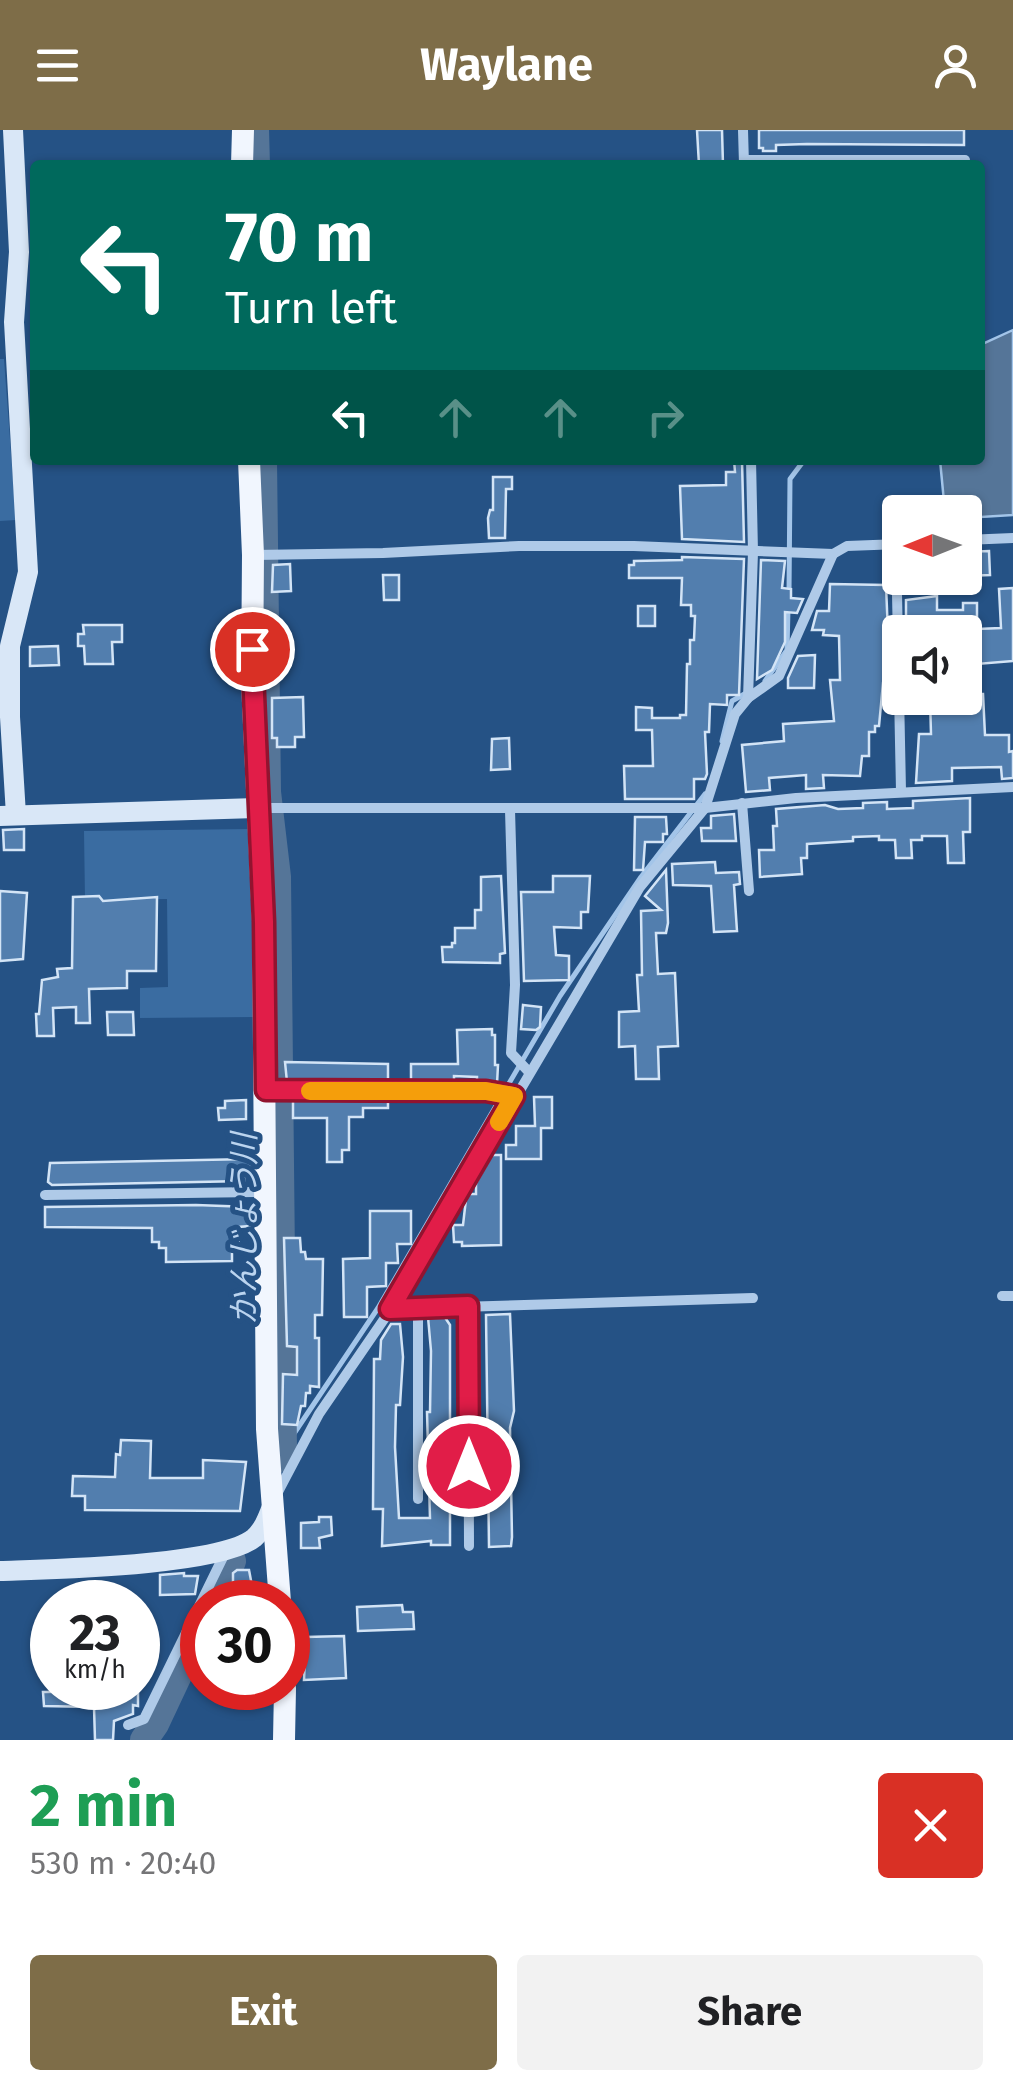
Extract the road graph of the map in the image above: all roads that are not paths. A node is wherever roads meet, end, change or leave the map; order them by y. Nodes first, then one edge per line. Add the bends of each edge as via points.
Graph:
1 (14, 130) edge
2 (242, 130) edge
3 (744, 130) edge
4 (242, 160) edge
5 (744, 160) edge
6 (251, 465) edge
7 (751, 465) edge
8 (1013, 538) edge
9 (982, 539) edge
10 (882, 545) edge
11 (753, 552) junction
12 (261, 554) junction
13 (832, 554) junction
14 (899, 595) edge
15 (748, 698) junction
16 (1013, 787) edge
17 (901, 791) junction
18 (742, 804) junction
19 (265, 808) junction
20 (705, 808) junction
21 (510, 810) junction
22 (8, 816) edge
23 (749, 891) dead end
24 (529, 1072) junction
25 (274, 1091) junction
26 (514, 1096) junction
27 (267, 1192) junction
28 (45, 1195) dead end
29 (753, 1298) dead end
30 (468, 1306) junction
31 (418, 1308) junction
32 (390, 1309) junction
33 (418, 1499) dead end
34 (273, 1502) junction
35 (469, 1546) dead end
36 (227, 1549) junction
37 (0, 1571) edge
38 (278, 1580) edge
39 (285, 1710) edge
40 (128, 1725) dead end
41 (284, 1740) edge

1 - 22 street via 14,322 28,572 10,646
2 - 4 main road
3 - 5 street
6 - 12 main road
7 - 11 street
8 - 9 street
10 - 13 street via 846,546
11 - 12 street via 519,546
11 - 13 street
11 - 15 street
12 - 19 main road via 252,681
13 - 15 street via 779,676
14 - 17 street
15 - 20 street via 735,714
16 - 17 street
17 - 18 street
18 - 20 street
18 - 23 street
19 - 21 street
19 - 22 street
19 - 25 main road
20 - 21 street
20 - 24 street via 640,887
21 - 24 street via 510,1053
24 - 26 street
25 - 26 street
25 - 27 main road
26 - 32 street
27 - 28 street
27 - 34 main road
29 - 30 street
30 - 31 street
30 - 35 street
31 - 32 street
31 - 33 street
32 - 34 street via 319,1414
34 - 36 street via 263,1528
34 - 38 main road
36 - 37 street via 112,1566
36 - 40 street via 144,1719
39 - 41 main road

